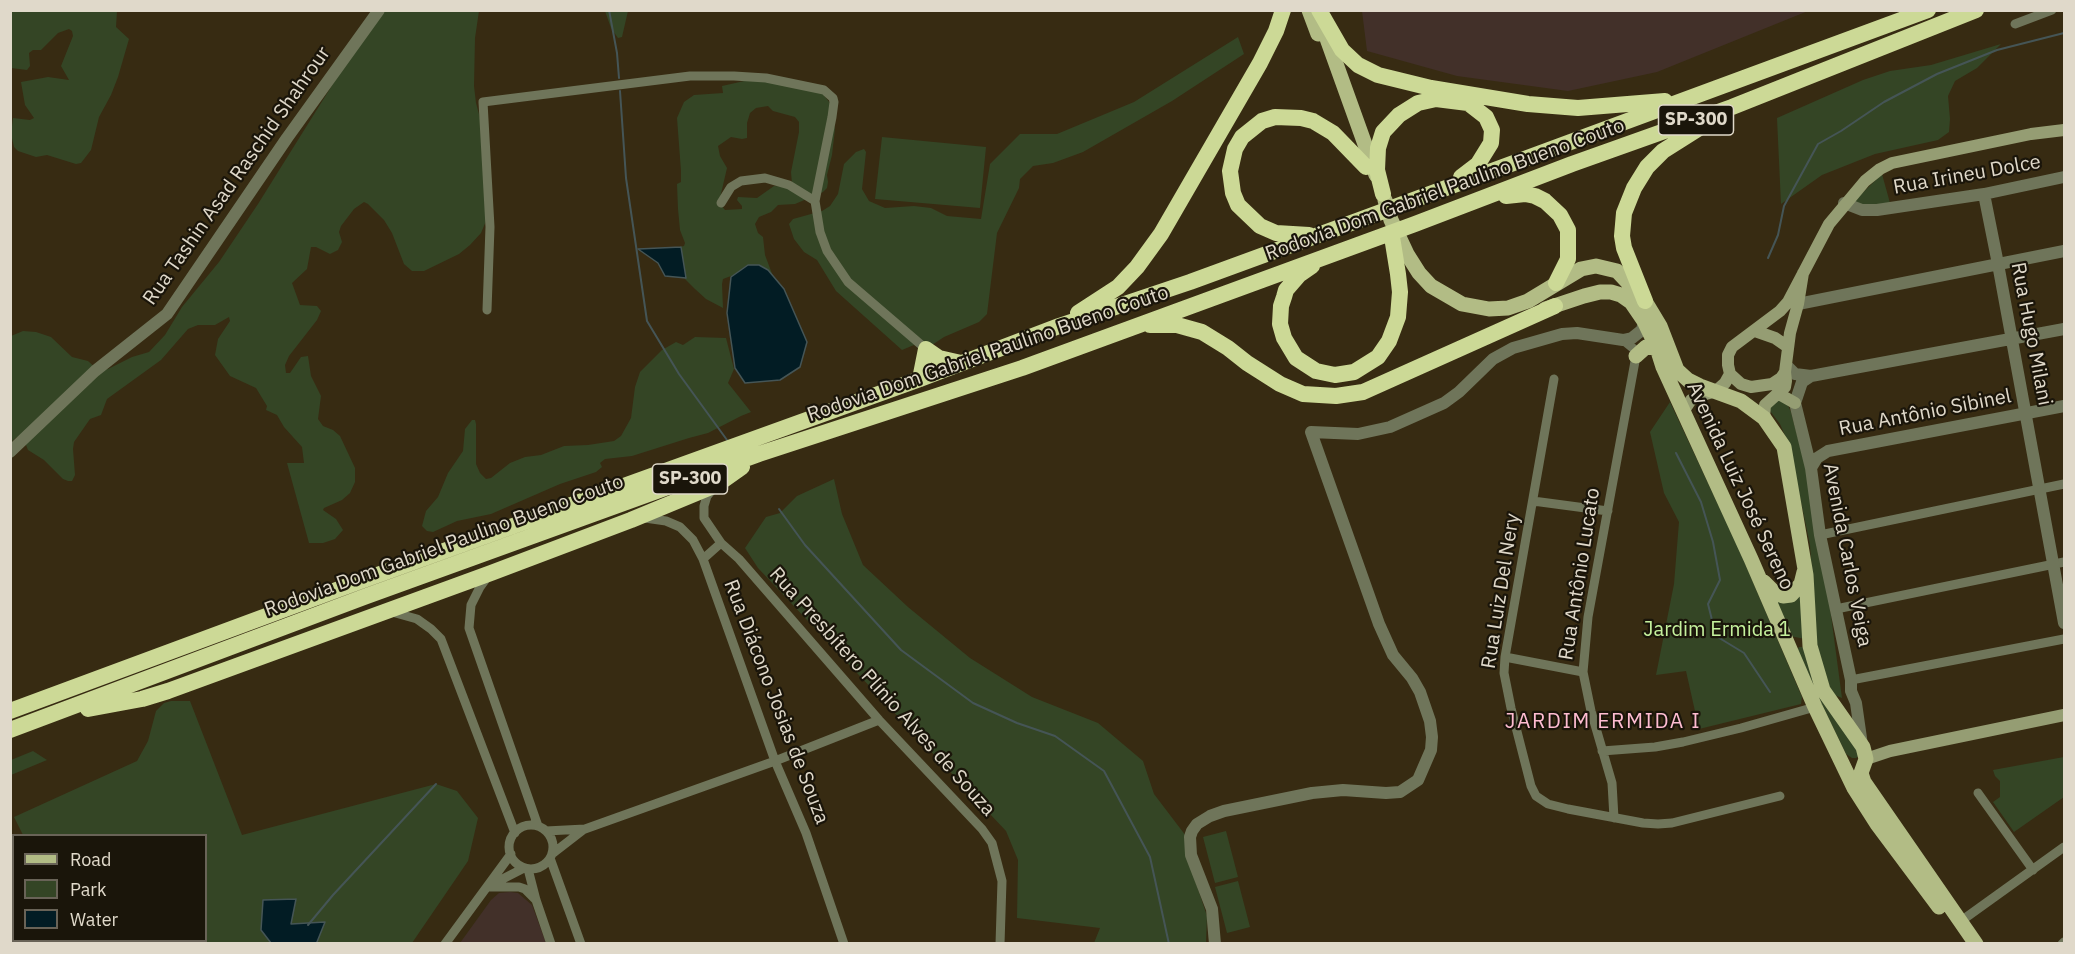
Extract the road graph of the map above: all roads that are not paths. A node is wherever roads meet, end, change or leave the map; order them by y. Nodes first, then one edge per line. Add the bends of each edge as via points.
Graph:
1 (379, 10) edge
2 (1283, 10) edge
3 (1309, 10) edge
4 (1318, 10) edge
5 (1928, 10) edge
6 (1976, 10) edge
7 (2052, 10) edge
8 (2015, 24) dead end
9 (1690, 98) junction
10 (1732, 107) junction
11 (2064, 130) edge
12 (1366, 167) junction
13 (2064, 177) edge
14 (1449, 186) junction
15 (1383, 194) junction
16 (1984, 194) junction
17 (815, 201) junction
18 (721, 203) dead end
19 (1844, 203) junction
20 (1458, 207) junction
21 (1315, 236) junction
22 (1392, 237) junction
23 (2064, 251) edge
24 (1326, 256) junction
25 (1998, 264) junction
26 (1803, 273) junction
27 (1556, 283) junction
28 (1645, 301) junction
29 (1798, 304) junction
30 (1555, 306) junction
31 (487, 310) dead end
32 (1644, 321) junction
33 (1059, 326) junction
34 (2064, 329) edge
35 (1120, 331) junction
36 (1755, 331) junction
37 (2012, 339) junction
38 (1623, 340) junction
39 (1788, 347) junction
40 (1657, 348) junction
41 (926, 349) junction
42 (1636, 356) junction
43 (962, 363) junction
44 (1786, 369) junction
45 (1730, 374) junction
46 (1811, 376) junction
47 (920, 379) junction
48 (1554, 379) dead end
49 (1716, 391) junction
50 (1779, 394) junction
51 (1795, 403) junction
52 (2064, 406) edge
53 (1683, 412) junction
54 (2026, 414) junction
55 (1764, 418) junction
56 (1805, 439) junction
57 (1828, 451) junction
58 (10, 452) edge
59 (759, 454) junction
60 (1811, 468) junction
61 (718, 484) junction
62 (2064, 484) edge
63 (2039, 489) junction
64 (1533, 501) junction
65 (1608, 511) junction
66 (631, 520) junction
67 (1820, 535) junction
68 (721, 543) junction
69 (1803, 558) junction
70 (703, 559) junction
71 (2059, 563) edge
72 (491, 573) junction
73 (1758, 575) junction
74 (1836, 609) junction
75 (372, 615) junction
76 (2064, 623) edge
77 (2064, 639) edge
78 (1810, 646) junction
79 (1791, 649) junction
80 (1505, 657) junction
81 (1583, 672) junction
82 (1851, 686) junction
83 (1815, 707) junction
84 (10, 711) edge
85 (1837, 711) junction
86 (2064, 715) edge
87 (879, 720) junction
88 (10, 730) edge
89 (10, 737) edge
90 (1602, 751) junction
91 (1864, 753) junction
92 (775, 760) junction
93 (1844, 764) junction
94 (1978, 793) dead end
95 (1780, 796) dead end
96 (1614, 818) junction
97 (1882, 820) junction
98 (542, 829) junction
99 (585, 829) junction
100 (515, 833) junction
101 (2064, 847) edge
102 (511, 854) junction
103 (551, 856) junction
104 (526, 868) junction
105 (2032, 870) junction
106 (487, 887) junction
107 (536, 900) junction
108 (1961, 921) junction
109 (446, 944) edge
110 (551, 944) edge
111 (581, 944) edge
112 (844, 944) edge
113 (1000, 944) edge
114 (1215, 944) edge
115 (1966, 944) edge
116 (1976, 944) edge

1 - 58 street, Rua Tashin Asad Raschid Shahrour via 168,314 95,371
2 - 33 highway via 1260,63 1161,234 1118,286
3 - 12 main road, Avenida Luiz José Sereno
4 - 9 highway via 1342,50 1358,65 1378,75 1431,88 1578,108
4 - 15 main road, Avenida Luiz José Sereno
5 - 9 highway, Rodovia Dom Gabriel Paulino Bueno Couto / SP-300
6 - 10 highway, Rodovia Dom Gabriel Paulino Bueno Couto / SP-300
7 - 8 street
9 - 14 highway, Rodovia Dom Gabriel Paulino Bueno Couto / SP-300
10 - 20 highway, Rodovia Dom Gabriel Paulino Bueno Couto / SP-300
10 - 28 highway via 1664,151 1647,167 1627,204 1623,242
11 - 19 main road via 1893,163 1865,181
12 - 21 highway via 1333,133 1301,118 1262,121 1242,137 1230,171 1238,205 1260,226 1276,233
12 - 22 main road, Avenida Luiz José Sereno
13 - 16 street, Rua Irineu Dolce
14 - 15 highway via 1478,164 1491,143 1492,130 1486,117 1468,103 1436,99 1418,103 1383,132 1377,170
14 - 21 highway, Rodovia Dom Gabriel Paulino Bueno Couto / SP-300
15 - 27 main road, Avenida Luiz José Sereno via 1413,266 1431,286 1458,303 1508,308 1528,301
16 - 19 street, Rua Irineu Dolce via 1877,210 1862,210
16 - 25 street, Rua Hugo Milani
17 - 18 street via 789,185 765,178 741,181 731,187
17 - 31 street via 834,108 832,98 824,90 766,78 713,75 483,102 489,227
17 - 41 street via 828,251 848,282
19 - 26 main road
20 - 24 highway, Rodovia Dom Gabriel Paulino Bueno Couto / SP-300
20 - 27 highway via 1525,194 1545,201 1569,230 1568,259
21 - 33 highway, Rodovia Dom Gabriel Paulino Bueno Couto / SP-300
22 - 24 highway via 1400,292 1398,317 1389,340 1378,357 1365,367 1335,375 1316,371 1296,358 1280,324 1286,290 1299,275
22 - 30 main road, Avenida Luiz José Sereno via 1417,278 1452,308 1499,318
23 - 25 street
24 - 35 highway, Rodovia Dom Gabriel Paulino Bueno Couto / SP-300
25 - 29 street
25 - 37 street, Rua Hugo Milani
26 - 29 main road
26 - 36 main road via 1788,302
27 - 28 main road, Avenida Luiz José Sereno via 1581,269 1606,267 1617,272
28 - 49 main road, Avenida Luiz José Sereno via 1660,326 1677,370 1688,380
29 - 39 main road
30 - 32 main road, Avenida Luiz José Sereno via 1611,292 1631,302
30 - 35 highway via 1364,392 1336,396 1303,393 1281,384 1202,332 1156,324
32 - 38 street via 1638,335
32 - 40 main road, Avenida Luiz José Sereno
33 - 43 highway, Rodovia Dom Gabriel Paulino Bueno Couto / SP-300
34 - 37 street
35 - 59 highway, Rodovia Dom Gabriel Paulino Bueno Couto / SP-300 via 1022,368
36 - 39 main road
36 - 45 main road via 1732,347 1728,355
37 - 46 street
37 - 54 street, Rua Hugo Milani
38 - 42 street
38 - 114 street via 1576,333 1548,337 1502,352 1444,404 1390,427 1358,434 1311,432 1379,624 1393,655 1420,692 1430,722 1431,750 1418,780 1400,792 1312,793 1224,812 1197,824 1190,837 1191,855 1212,909
39 - 44 main road
40 - 42 main road via 1646,347
40 - 53 main road, Avenida Luiz José Sereno
41 - 43 highway via 939,358
41 - 47 highway
42 - 65 street, Rua Antônio Lucato
43 - 47 highway, Rodovia Dom Gabriel Paulino Bueno Couto / SP-300
44 - 45 main road via 1781,378 1760,387 1741,384
44 - 46 street
44 - 50 main road via 1786,381
45 - 49 main road
46 - 51 street via 1802,382
47 - 84 highway, Rodovia Dom Gabriel Paulino Bueno Couto / SP-300
48 - 64 street, Rua Luiz Del Nery
49 - 53 main road via 1691,400
49 - 55 main road, Avenida Luiz José Sereno via 1741,400
50 - 51 main road
50 - 55 main road via 1769,400
51 - 56 street, Avenida Carlos Veiga
52 - 54 street, Rua Antônio Sibinel
53 - 73 main road, Avenida Luiz José Sereno
54 - 57 street, Rua Antônio Sibinel
54 - 63 street, Rua Hugo Milani
55 - 69 main road, Avenida Luiz José Sereno via 1784,447
56 - 57 street
56 - 60 street, Avenida Carlos Veiga
57 - 60 street
59 - 61 highway
59 - 88 highway, Rodovia Dom Gabriel Paulino Bueno Couto / SP-300
60 - 67 street, Avenida Carlos Veiga
61 - 66 highway
61 - 68 street, Rua Presbítero Plínio Alves de Souza via 706,496 704,518
62 - 63 street
63 - 67 street
63 - 71 street, Rua Hugo Milani
64 - 65 street
64 - 80 street, Rua Luiz Del Nery
65 - 81 street, Rua Antônio Lucato via 1588,617
66 - 70 street, Rua Diácono Josias de Souza via 651,518 680,527
66 - 72 highway
67 - 74 street, Avenida Carlos Veiga
68 - 70 street
68 - 87 street, Rua Presbítero Plínio Alves de Souza
69 - 73 main road via 1801,584 1791,595 1775,593
69 - 78 main road, Avenida Luiz José Sereno
70 - 92 street, Rua Diácono Josias de Souza
71 - 74 street
71 - 76 street, Rua Hugo Milani
72 - 75 highway
72 - 98 street via 471,605 469,628
73 - 79 main road, Avenida Luiz José Sereno
74 - 82 street, Avenida Carlos Veiga
75 - 89 highway via 168,691 90,708
75 - 100 street via 391,612 417,619 441,639
77 - 82 street
78 - 79 main road via 1802,641
78 - 85 main road, Avenida Luiz José Sereno via 1823,690
79 - 83 main road, Avenida Luiz José Sereno
80 - 81 street
80 - 96 street, Rua Luiz Del Nery via 1511,708 1536,796 1548,804
81 - 90 street, Rua Antônio Lucato
82 - 85 street via 1848,701
82 - 91 street, Avenida Carlos Veiga
83 - 90 street via 1683,742
83 - 93 main road, Avenida Luiz José Sereno
85 - 91 main road, Avenida Luiz José Sereno
86 - 91 main road
87 - 92 street
87 - 113 street, Rua Presbítero Plínio Alves de Souza via 992,843 1002,881
90 - 96 street, Rua Antônio Lucato via 1612,783
91 - 93 main road via 1854,765
91 - 97 main road, Avenida Luiz José Sereno via 1861,773
92 - 99 street
92 - 112 street, Rua Diácono Josias de Souza via 806,833
93 - 97 main road, Avenida Luiz José Sereno via 1854,788
94 - 105 street
95 - 96 street via 1672,823
97 - 108 main road, Avenida Luiz José Sereno
97 - 115 main road, Avenida Luiz José Sereno
98 - 99 street
98 - 100 street via 523,827
98 - 103 street via 553,844
99 - 103 street
100 - 102 street
101 - 105 street
102 - 104 street
102 - 106 street
103 - 104 street via 539,868
103 - 111 street
104 - 106 street
104 - 107 street
105 - 108 street
106 - 107 street via 519,887
106 - 109 street
107 - 110 street
108 - 116 main road, Avenida Luiz José Sereno

